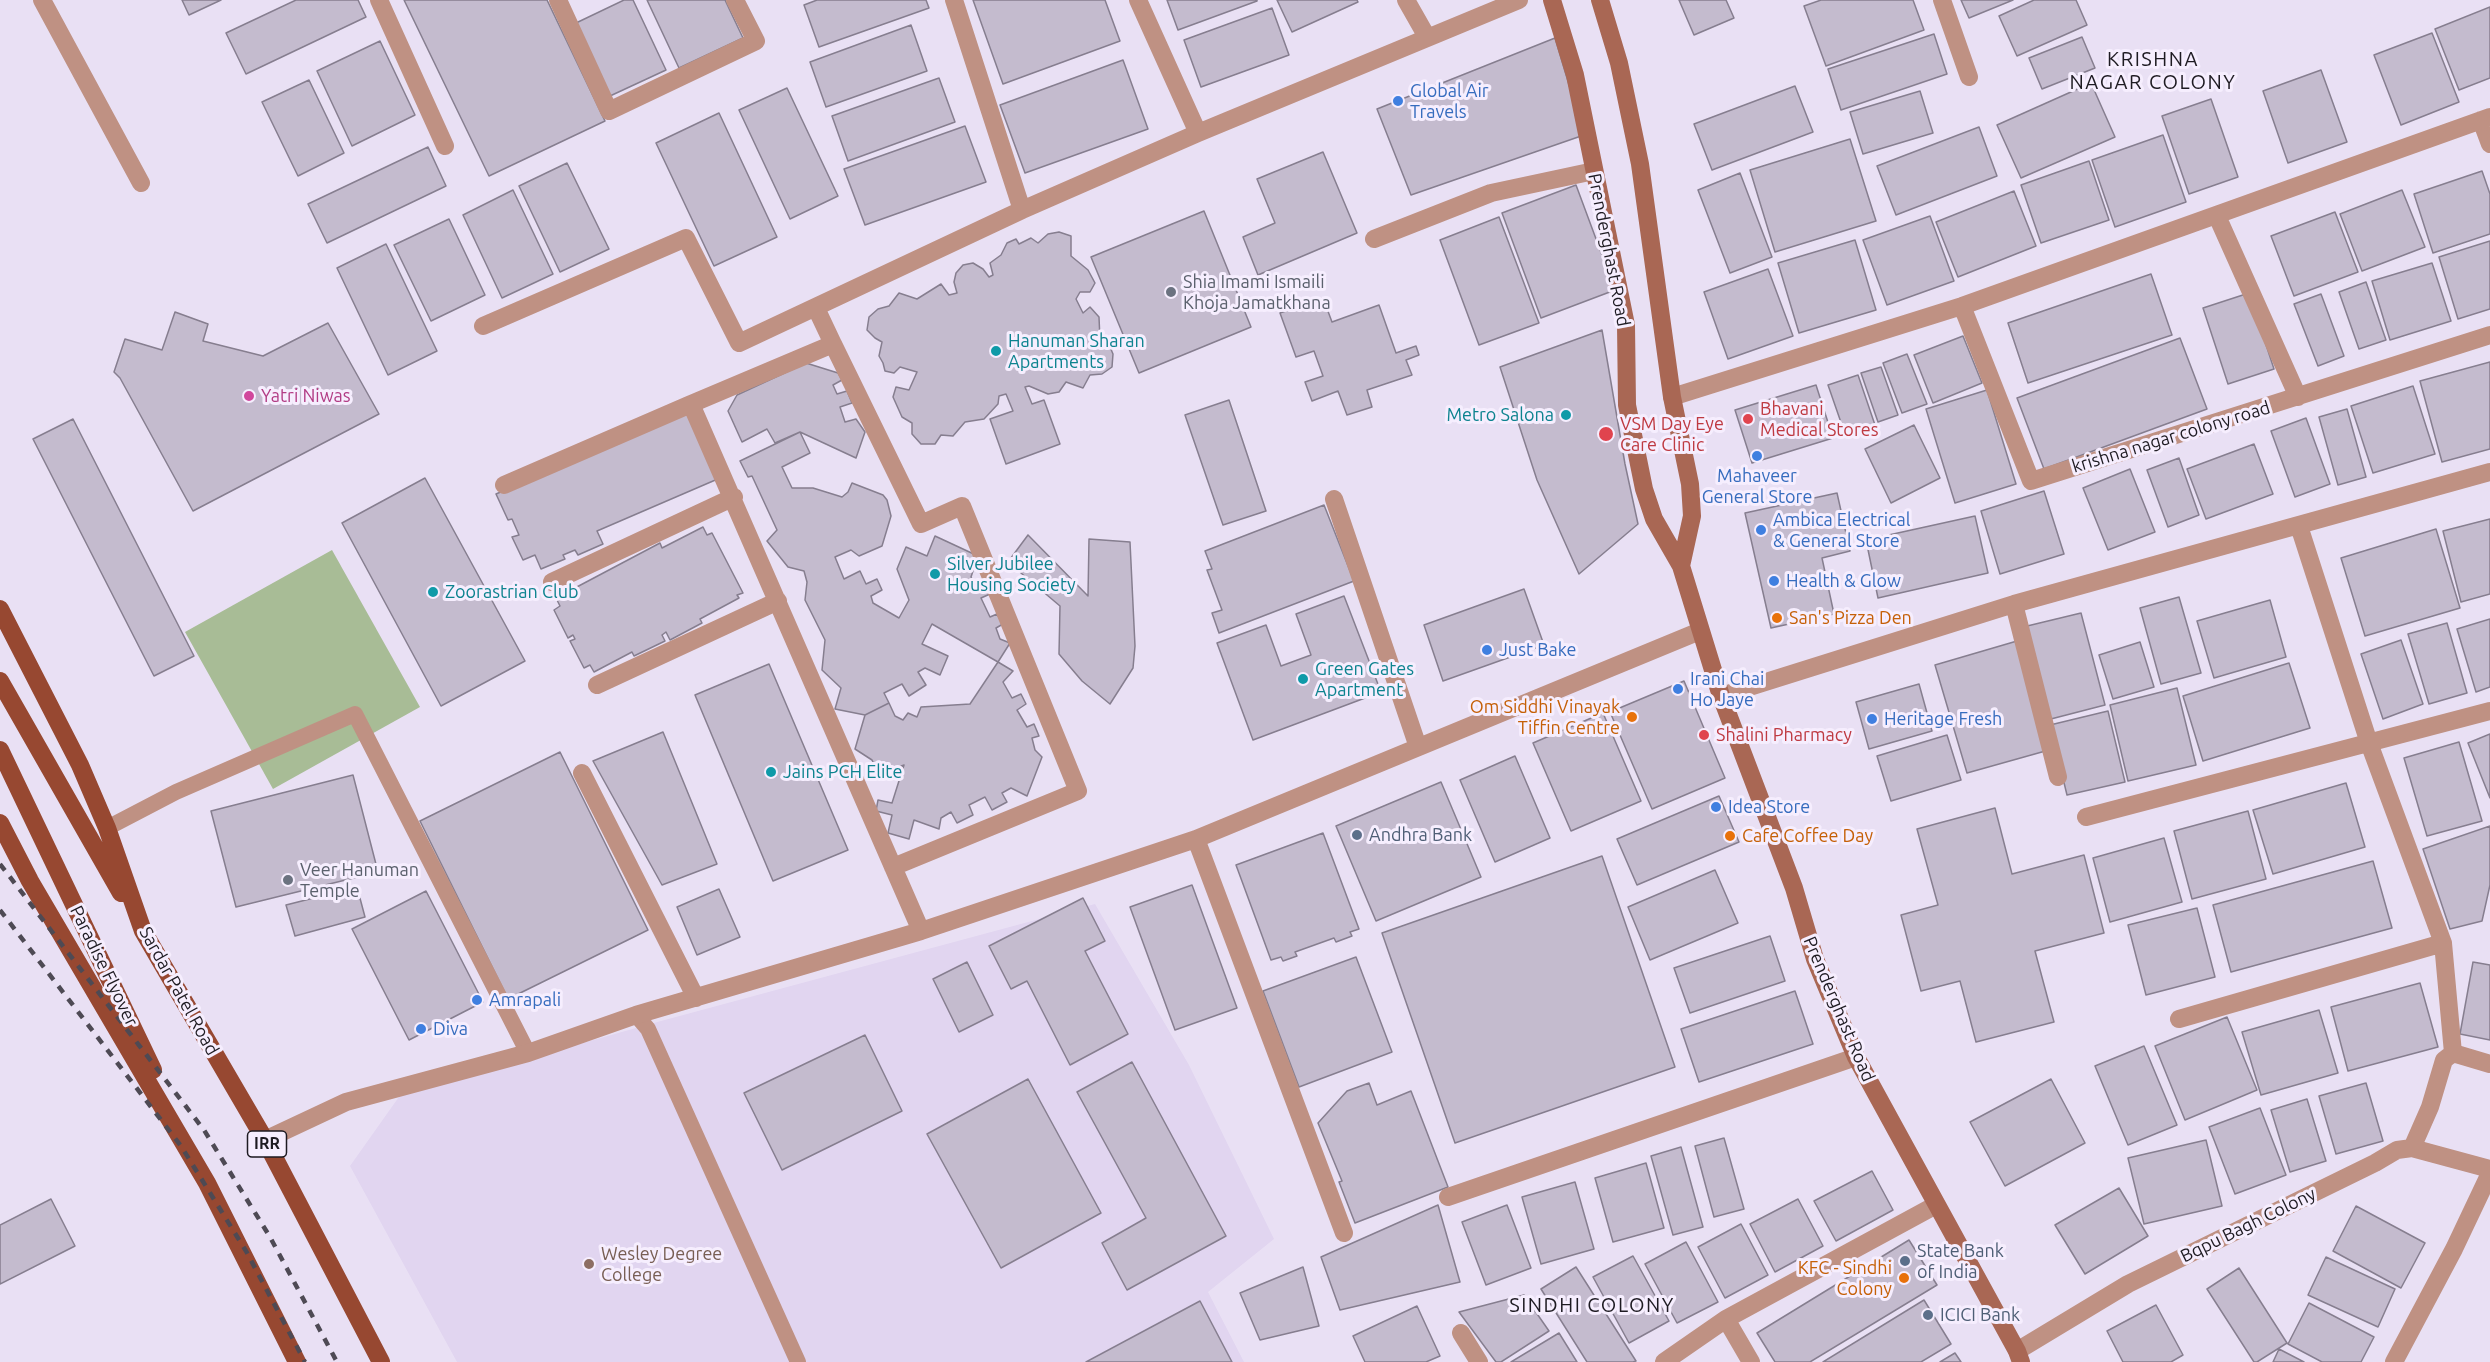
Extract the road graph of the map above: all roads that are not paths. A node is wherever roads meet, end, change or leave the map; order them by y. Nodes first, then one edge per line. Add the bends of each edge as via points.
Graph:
1 (42, 0) edge
2 (379, 0) edge
3 (558, 0) edge
4 (735, 0) edge
5 (954, 0) edge
6 (1138, 0) edge
7 (1406, 0) edge
8 (1519, 0) edge
9 (1552, 0) edge
10 (1600, 0) edge
11 (1942, 0) edge
12 (1427, 37) junction
13 (1969, 77) dead end
14 (2486, 118) edge
15 (1197, 132) junction
16 (2490, 144) edge
17 (445, 146) dead end
18 (1594, 171) junction
19 (141, 183) dead end
20 (1022, 210) junction
21 (2217, 216) junction
22 (1374, 239) dead end
23 (1962, 306) junction
24 (816, 308) junction
25 (483, 326) dead end
26 (2490, 335) edge
27 (833, 344) junction
28 (1672, 397) junction
29 (2298, 397) junction
30 (691, 404) junction
31 (2490, 472) edge
32 (504, 484) dead end
33 (734, 497) junction
34 (1334, 499) dead end
35 (2299, 526) junction
36 (1681, 567) junction
37 (552, 582) dead end
38 (778, 601) junction
39 (2014, 604) junction
40 (0, 609) edge
41 (1700, 631) junction
42 (2, 685) edge
43 (597, 685) dead end
44 (1721, 696) junction
45 (2490, 711) edge
46 (2369, 743) junction
47 (1418, 747) junction
48 (0, 750) edge
49 (582, 773) dead end
50 (2058, 777) dead end
51 (2086, 817) dead end
52 (0, 823) edge
53 (107, 828) junction
54 (1196, 839) junction
55 (893, 867) junction
56 (143, 931) junction
57 (921, 931) junction
58 (2443, 943) junction
59 (696, 998) junction
60 (636, 1015) junction
61 (2179, 1019) dead end
62 (528, 1053) junction
63 (2453, 1053) junction
64 (1856, 1057) junction
65 (2490, 1064) edge
66 (265, 1140) junction
67 (2412, 1148) junction
68 (2490, 1171) edge
69 (207, 1183) junction
70 (1448, 1197) dead end
71 (1936, 1205) junction
72 (1344, 1233) dead end
73 (1726, 1319) junction
74 (1461, 1333) dead end
75 (2019, 1356) edge
76 (297, 1362) edge
77 (381, 1362) edge
78 (798, 1362) edge
79 (1479, 1362) edge
80 (1664, 1362) edge
81 (1751, 1362) edge
82 (2394, 1362) edge

1 - 19 street
2 - 17 street
3 - 4 street via 609,111 756,41
5 - 20 street
6 - 15 street
7 - 12 street
8 - 12 street
9 - 18 street, Prenderghast Road via 1575,75
10 - 28 street, Prenderghast Road via 1619,63 1640,164
11 - 13 street
12 - 15 street
14 - 16 street
14 - 21 street
15 - 20 street
18 - 22 street via 1491,193
18 - 36 street, Prenderghast Road via 1626,325 1627,405 1644,489 1654,519
20 - 24 street
21 - 23 street
21 - 29 street
23 - 28 street
23 - 29 street, krishna nagar colony road via 2031,481
24 - 25 street via 739,343 686,238
24 - 27 street
26 - 29 street, krishna nagar colony road
27 - 30 street
27 - 55 street via 921,524 962,506 1078,790
28 - 36 street, Prenderghast Road via 1690,484 1692,516
30 - 32 street
30 - 33 street
31 - 35 street
33 - 37 street
33 - 38 street
34 - 47 street
35 - 39 street
35 - 46 street
36 - 41 street, Prenderghast Road
38 - 43 street
38 - 55 street
39 - 44 street
39 - 50 street
40 - 53 main road, Sardar Patel Road / IRR via 80,765
41 - 44 street, Prenderghast Road
41 - 47 street
42 - 56 main road, IRR
44 - 64 street, Prenderghast Road via 1794,888 1815,960
45 - 46 street
46 - 51 street
46 - 58 street
47 - 54 street
48 - 69 main road, Paradise Flyover
49 - 59 street
52 - 69 main road
53 - 56 main road, Sardar Patel Road / IRR
53 - 62 lane via 176,792 355,714
54 - 57 street
54 - 72 street
55 - 57 street
56 - 66 main road, Sardar Patel Road / IRR
57 - 59 street
58 - 61 street
58 - 63 street
59 - 60 street
60 - 62 street
60 - 78 lane via 648,1029
62 - 66 street via 346,1102
63 - 65 street
63 - 67 street via 2444,1060
64 - 70 street
64 - 71 street, Prenderghast Road
66 - 77 main road, Sardar Patel Road / IRR
67 - 68 street
67 - 75 street, Bqpu Bagh Colony via 2397,1150 2128,1284
68 - 82 street
69 - 76 main road
71 - 73 street
71 - 75 street, Prenderghast Road
73 - 80 street
73 - 81 street
74 - 79 street

